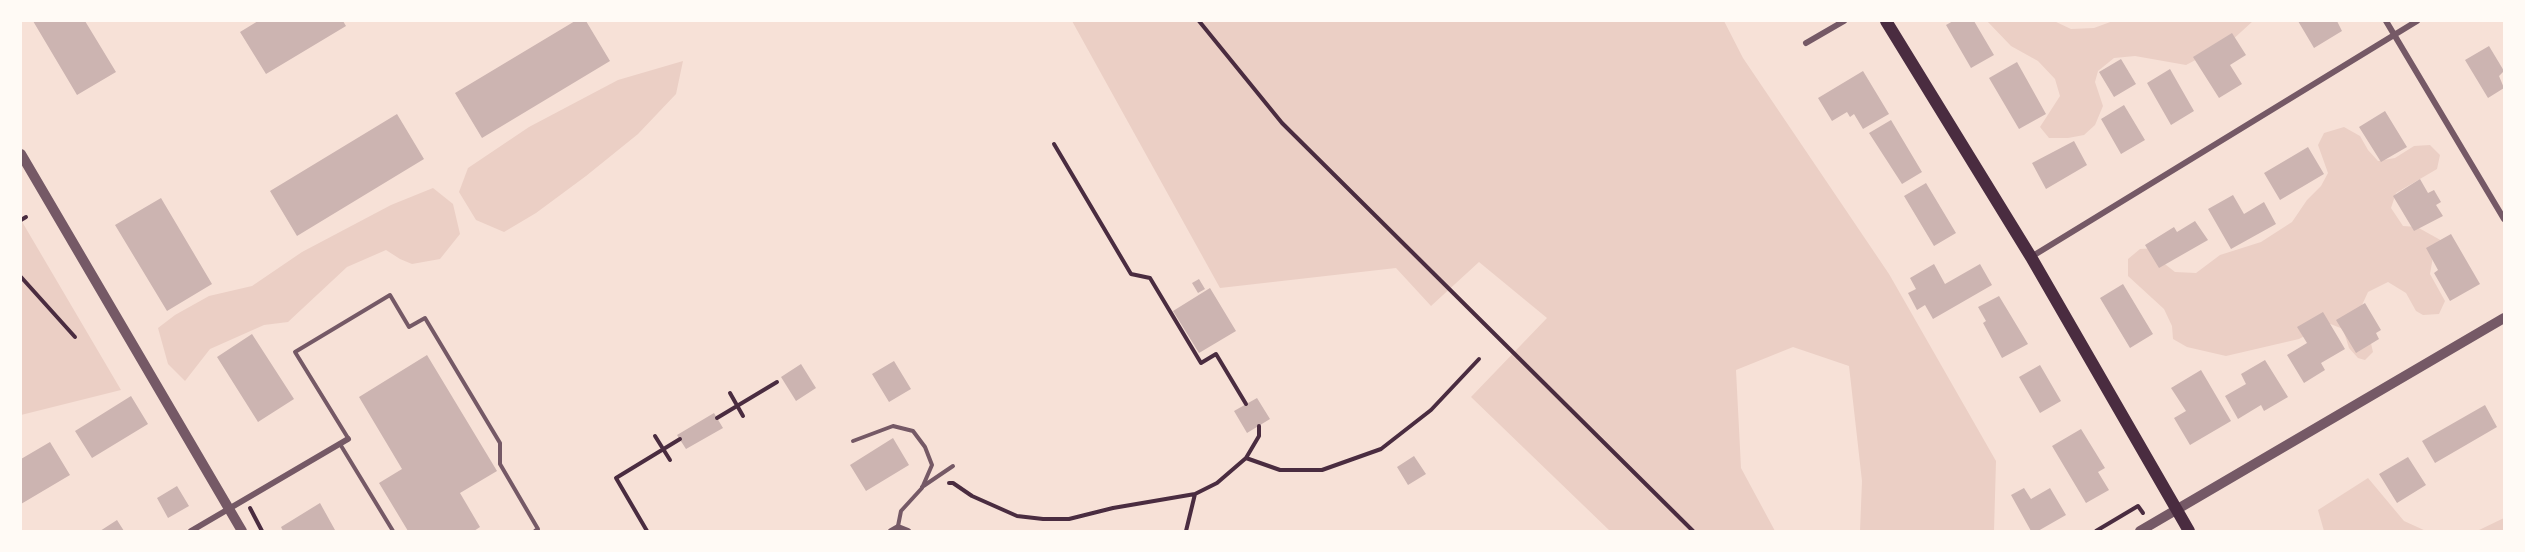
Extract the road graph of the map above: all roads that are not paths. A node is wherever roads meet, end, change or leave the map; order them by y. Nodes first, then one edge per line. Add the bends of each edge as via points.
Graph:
1 (1844, 21) edge
2 (1886, 21) edge
3 (2386, 21) edge
4 (2417, 21) edge
5 (2394, 34) junction
6 (1806, 43) dead end
7 (21, 154) edge
8 (2504, 219) edge
9 (2031, 257) junction
10 (2504, 318) edge
11 (348, 439) joint
12 (853, 441) dead end
13 (340, 444) junction
14 (953, 466) dead end
15 (922, 488) junction
16 (228, 508) junction
17 (2177, 510) junction
18 (895, 529) edge
19 (191, 531) edge
20 (242, 531) edge
21 (393, 531) edge
22 (535, 531) edge
23 (908, 531) edge
24 (2140, 531) edge
25 (2188, 531) edge

1 - 6 street
2 - 9 main road
3 - 5 street
4 - 5 street
5 - 8 street
5 - 9 street
7 - 16 street
9 - 17 main road
10 - 17 street
11 - 13 street
11 - 22 lane via 295,352 390,295 410,327 425,318 500,443 500,464 538,529
12 - 15 lane via 893,426 913,431 932,465
13 - 16 street
13 - 21 lane
14 - 15 lane
15 - 18 lane via 901,511
16 - 19 street
16 - 20 street
17 - 24 street
17 - 25 main road
18 - 23 street

